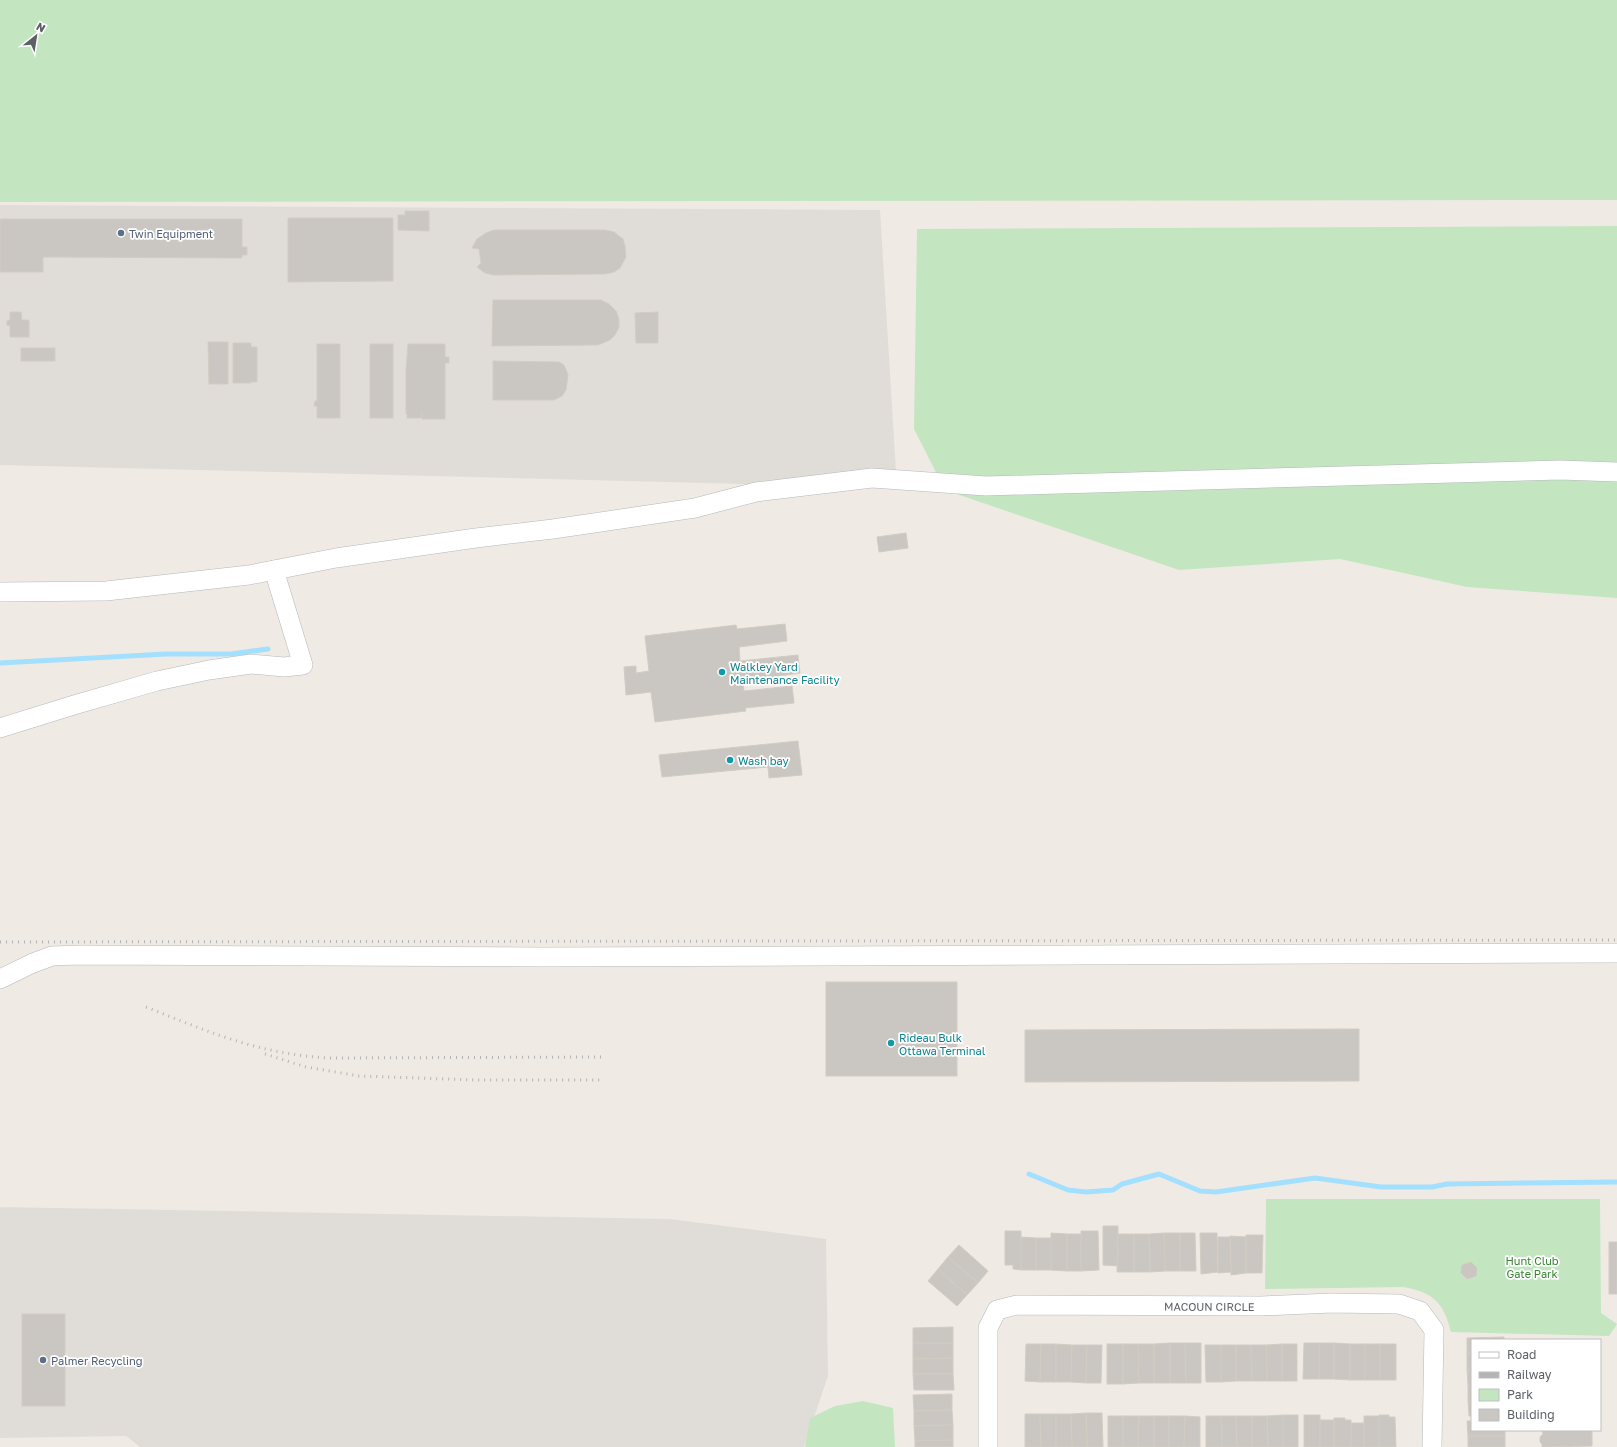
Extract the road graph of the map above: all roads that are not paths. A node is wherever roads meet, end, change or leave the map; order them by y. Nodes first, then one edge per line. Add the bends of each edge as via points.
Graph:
1 (1617, 472) edge
2 (274, 570) junction
3 (0, 592) edge
4 (0, 728) edge
5 (1617, 953) edge
6 (0, 979) edge
7 (988, 1447) edge
8 (1432, 1447) edge

1 - 2 street via 1560,470 986,486 872,478 756,492 687,509 336,558
2 - 3 street via 249,575 106,590
2 - 4 street via 303,665 284,667 251,664 209,670 150,683
5 - 6 street via 549,957 79,955 52,956
7 - 8 street, MACOUN CIRCLE via 988,1328 997,1310 1017,1305 1260,1306 1332,1303 1399,1304 1420,1311 1434,1330

